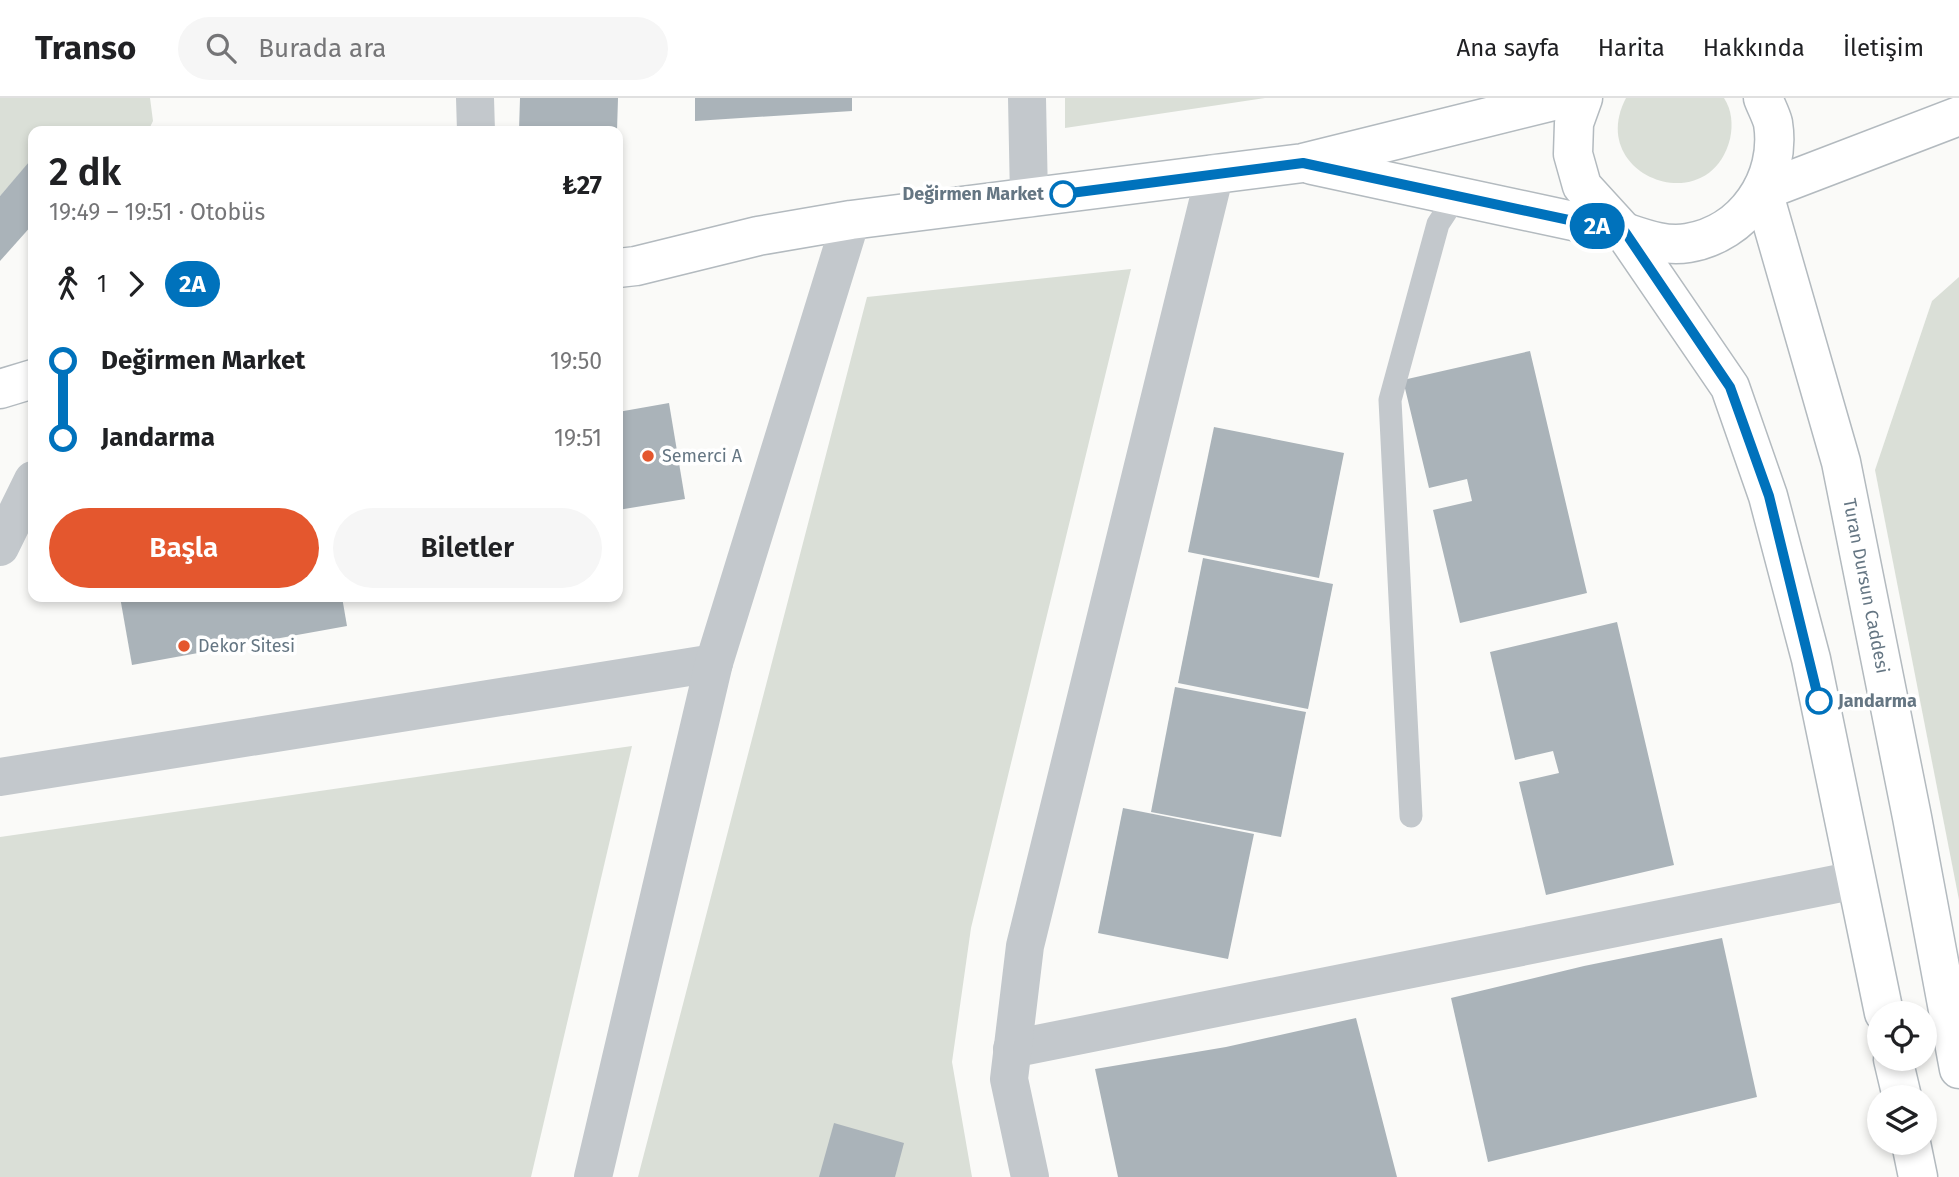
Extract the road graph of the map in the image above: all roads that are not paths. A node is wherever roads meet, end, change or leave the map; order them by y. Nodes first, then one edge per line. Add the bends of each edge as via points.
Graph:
1 (475, 98) edge
2 (1027, 98) edge
3 (1565, 98) edge
4 (1583, 98) edge
5 (1763, 98) edge
6 (1959, 117) edge
7 (476, 126) edge
8 (1303, 163) junction
9 (1215, 173) junction
10 (1763, 191) junction
11 (1458, 195) junction
12 (1028, 198) junction
13 (851, 220) junction
14 (1625, 232) junction
15 (623, 267) edge
16 (28, 381) edge
17 (0, 389) edge
18 (28, 490) edge
19 (0, 547) edge
20 (714, 663) junction
21 (0, 777) edge
22 (1411, 816) dead end
23 (1856, 880) junction
24 (1881, 1001) edge
25 (1012, 1049) junction
26 (1959, 1069) edge
27 (1913, 1155) edge
28 (593, 1177) edge
29 (1030, 1177) edge
30 (1918, 1177) edge

1 - 7 street
2 - 12 street
3 - 8 main road
4 - 14 main road via 1574,123 1573,155 1581,186
5 - 10 main road via 1773,122 1774,158
6 - 10 main road
8 - 9 main road
8 - 11 main road
9 - 12 main road
9 - 25 street via 1025,946
10 - 14 main road via 1744,216 1717,234 1687,243 1655,242
10 - 26 main road, Turan Dursun Caddesi via 1841,462
11 - 14 main road
11 - 22 lane via 1438,224 1390,400
12 - 13 main road
13 - 15 main road
13 - 20 street
14 - 23 main road via 1730,387 1769,496 1807,647
16 - 17 main road
18 - 19 street
20 - 21 street
20 - 28 street
23 - 24 main road
23 - 25 street
25 - 29 street via 1009,1079
27 - 30 main road

